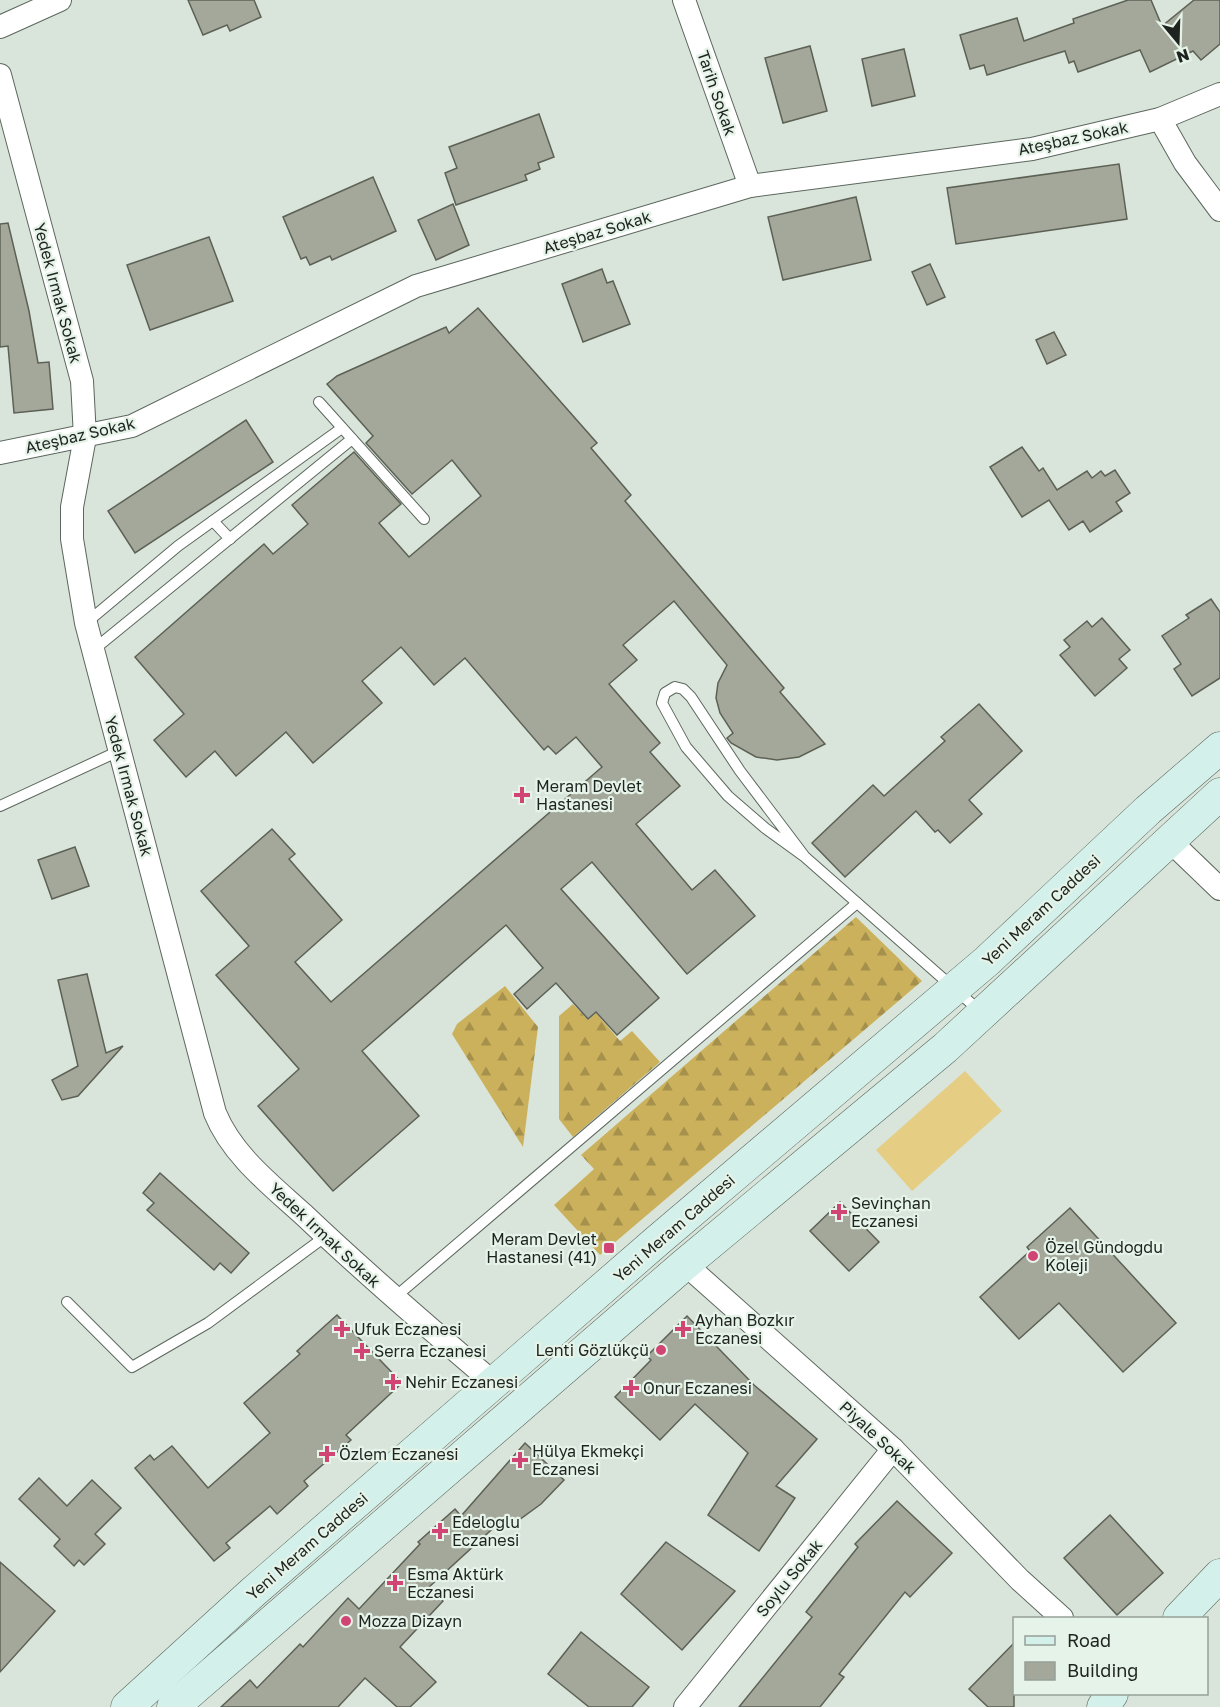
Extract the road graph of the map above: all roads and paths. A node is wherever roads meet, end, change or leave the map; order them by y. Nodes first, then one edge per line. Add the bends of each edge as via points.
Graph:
1 (60, 0) edge
2 (684, 0) edge
3 (0, 27) edge
4 (0, 75) edge
5 (1220, 94) edge
6 (1160, 119) junction
7 (750, 186) junction
8 (1220, 210) edge
9 (319, 402) dead end
10 (342, 428) junction
11 (85, 437) junction
12 (352, 439) junction
13 (0, 453) edge
14 (424, 519) dead end
15 (213, 521) junction
16 (230, 539) junction
17 (86, 623) junction
18 (92, 651) junction
19 (1220, 747) edge
20 (119, 751) junction
21 (1220, 794) edge
22 (0, 806) edge
23 (1169, 840) junction
24 (805, 857) junction
25 (1220, 889) edge
26 (857, 903) junction
27 (953, 988) junction
28 (984, 1014) junction
29 (326, 1236) junction
30 (685, 1264) junction
31 (393, 1298) junction
32 (67, 1302) dead end
33 (495, 1384) junction
34 (893, 1449) junction
35 (1220, 1575) edge
36 (1061, 1617) edge
37 (1180, 1617) edge
38 (127, 1707) edge
39 (173, 1707) edge
40 (685, 1707) edge

1 - 3 street
2 - 7 street, Tarih Sokak
4 - 11 street, Yedek Irmak Sokak via 82,381
5 - 6 street, Ateşbaz Sokak
6 - 7 street, Ateşbaz Sokak via 1032,148
6 - 8 street via 1185,163
7 - 11 street, Ateşbaz Sokak via 416,286 132,426
9 - 10 lane
10 - 12 lane
10 - 15 lane
11 - 13 street, Ateşbaz Sokak
11 - 17 street, Yedek Irmak Sokak via 72,507 73,549
12 - 14 lane
12 - 16 lane
15 - 16 lane
15 - 17 lane
16 - 18 lane
17 - 18 street, Yedek Irmak Sokak
18 - 20 street, Yedek Irmak Sokak
19 - 27 main road, Yeni Meram Caddesi
20 - 22 lane
20 - 29 street, Yedek Irmak Sokak via 208,1088 223,1131 249,1162
21 - 23 main road, Yeni Meram Caddesi
23 - 25 street
23 - 28 main road, Yeni Meram Caddesi
24 - 24 lane via 740,771 692,697 675,687 665,693 662,704 669,721 717,784 765,828
24 - 26 lane
26 - 27 lane
26 - 31 lane
27 - 28 lane
27 - 33 main road, Yeni Meram Caddesi
28 - 30 main road, Yeni Meram Caddesi
29 - 31 street, Yedek Irmak Sokak
29 - 32 lane via 208,1323 132,1367
30 - 34 street, Piyale Sokak
30 - 39 main road, Yeni Meram Caddesi
31 - 33 street, Yedek Irmak Sokak
33 - 38 main road, Yeni Meram Caddesi via 252,1593
34 - 36 street, Piyale Sokak
34 - 40 street, Soylu Sokak
35 - 37 main road

